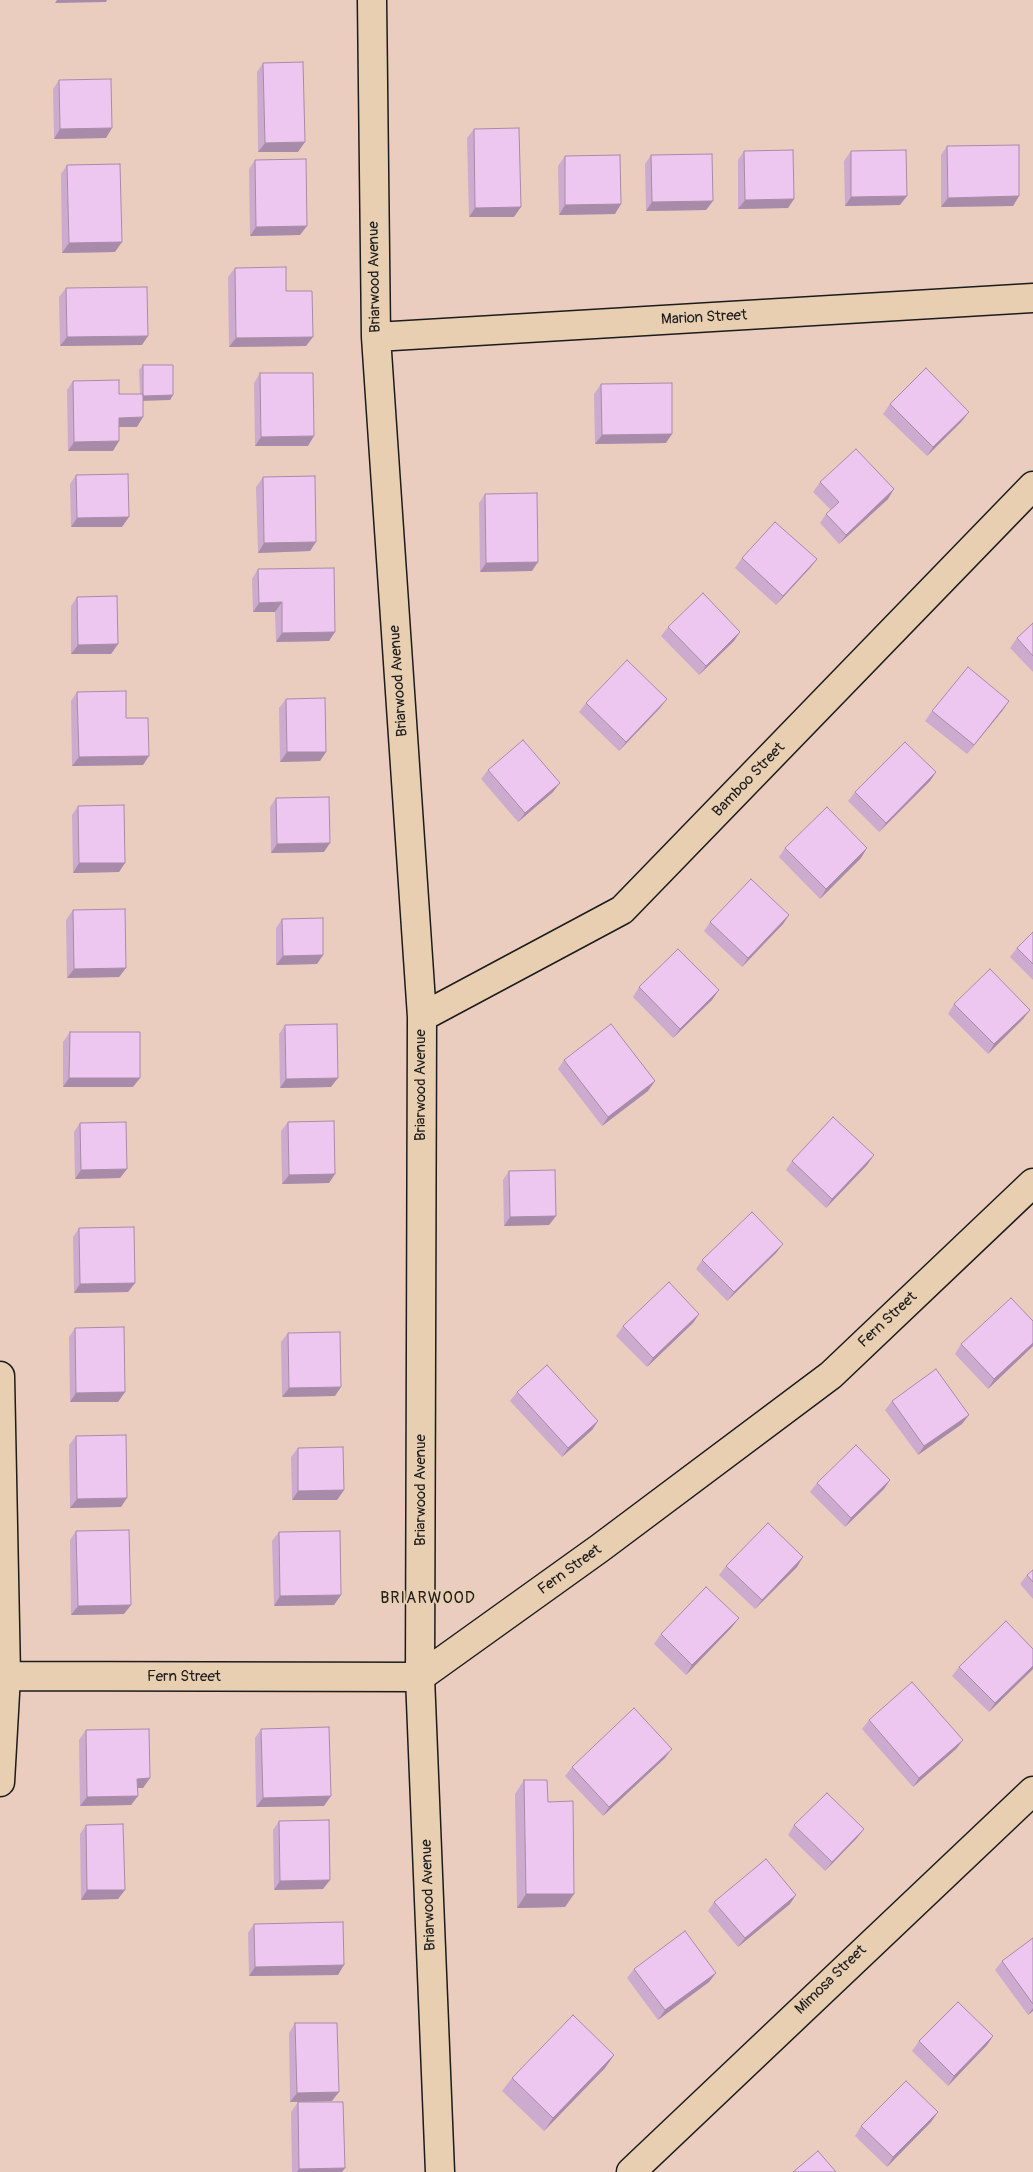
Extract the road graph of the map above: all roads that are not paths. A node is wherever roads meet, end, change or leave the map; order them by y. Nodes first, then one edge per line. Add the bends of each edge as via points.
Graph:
1 (372, 0) edge
2 (1033, 298) edge
3 (376, 337) junction
4 (1033, 486) edge
5 (422, 1017) junction
6 (1033, 1184) edge
7 (0, 1376) edge
8 (3, 1676) edge
9 (420, 1677) junction
10 (0, 1782) edge
11 (1033, 1791) edge
12 (440, 2172) edge
13 (632, 2172) edge

1 - 3 street, Briarwood Avenue
2 - 3 street, Marion Street
3 - 5 street, Briarwood Avenue
4 - 5 street, Bamboo Street via 622,910
5 - 9 street, Briarwood Avenue
6 - 9 street, Fern Street via 831,1375 600,1548
7 - 8 street
8 - 9 street, Fern Street
8 - 10 street
9 - 12 street, Briarwood Avenue
11 - 13 street, Mimosa Street

